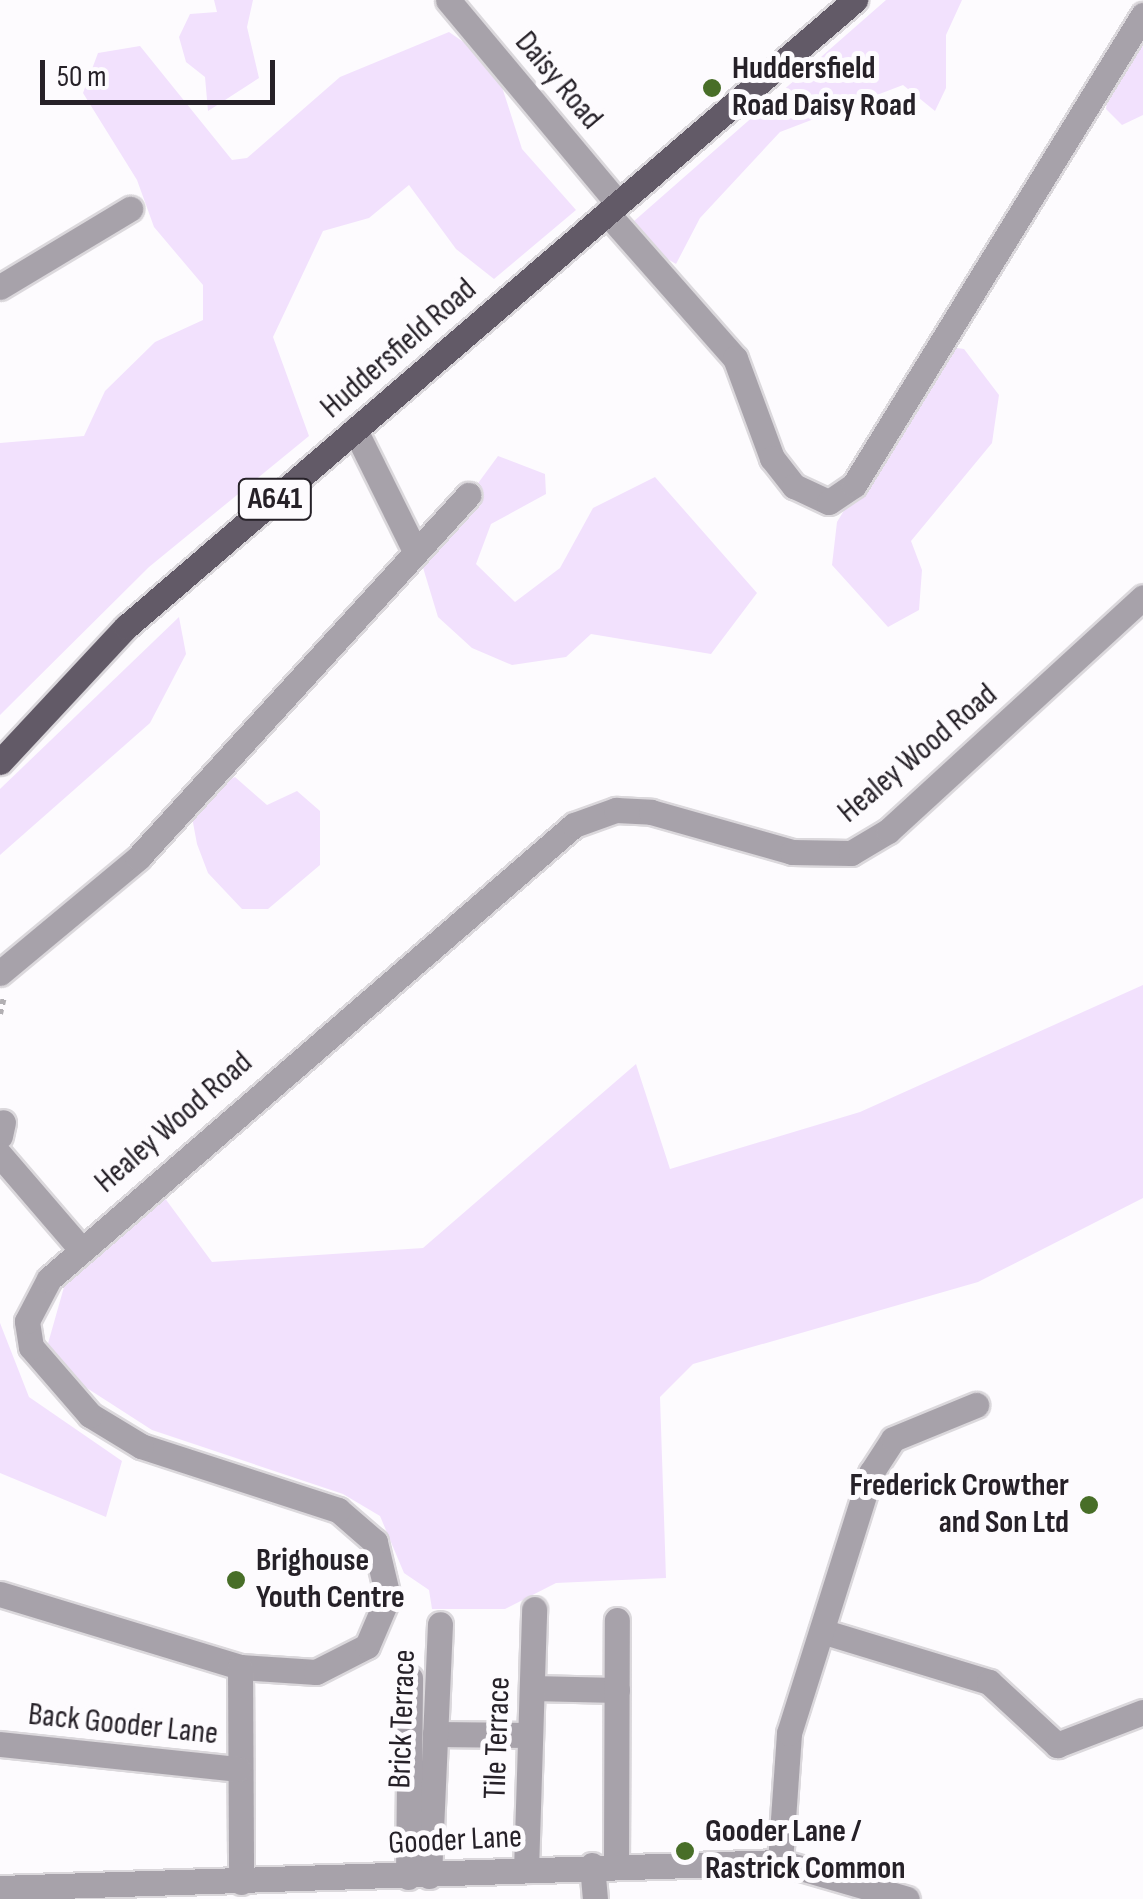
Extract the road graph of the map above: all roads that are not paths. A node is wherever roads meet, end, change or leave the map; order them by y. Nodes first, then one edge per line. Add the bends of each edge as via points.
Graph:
1 (448, 0) edge
2 (855, 0) edge
3 (1143, 15) edge
4 (130, 208) dead end
5 (613, 208) junction
6 (0, 287) edge
7 (355, 430) junction
8 (468, 496) dead end
9 (414, 550) junction
10 (1143, 597) edge
11 (0, 762) edge
12 (0, 974) edge
13 (0, 1155) edge
14 (79, 1247) junction
15 (976, 1405) dead end
16 (0, 1594) edge
17 (534, 1609) dead end
18 (618, 1620) dead end
19 (440, 1624) dead end
20 (828, 1632) junction
21 (240, 1667) junction
22 (410, 1678) dead end
23 (532, 1688) junction
24 (617, 1690) junction
25 (1143, 1712) edge
26 (435, 1734) junction
27 (530, 1735) junction
28 (0, 1744) edge
29 (239, 1769) junction
30 (780, 1862) junction
31 (604, 1865) junction
32 (526, 1870) junction
33 (241, 1882) junction
34 (411, 1882) edge
35 (849, 1888) edge
36 (2, 1892) edge
37 (213, 1892) edge
38 (595, 1899) edge
39 (907, 1899) edge

1 - 5 street, Daisy Road
2 - 5 main road, Huddersfield Road / A641
3 - 5 street, Daisy Road via 854,484 829,502 794,486 772,458 735,358
4 - 6 street
5 - 7 main road, Huddersfield Road / A641
7 - 9 street
7 - 11 main road, Huddersfield Road / A641 via 126,627
8 - 9 street
9 - 12 street via 138,858
10 - 14 street, Healey Wood Road via 861,849 792,852 634,810 574,825
13 - 14 street
14 - 21 street, Healey Wood Road via 35,1298 27,1322 31,1347 67,1395 141,1446 338,1510 383,1560 388,1597 366,1646 316,1672
15 - 20 street via 908,1431 879,1458
16 - 21 street, Healey Wood Road
17 - 23 street, Tile Terrace
18 - 24 street
19 - 26 street, Brick Terrace
20 - 25 street via 989,1682 1056,1745
20 - 30 street via 789,1733
21 - 29 street
22 - 34 street
23 - 24 street
23 - 27 street, Tile Terrace
24 - 31 street
26 - 27 street
26 - 34 street, Brick Terrace
27 - 32 street, Tile Terrace
28 - 29 street, Back Gooder Lane
29 - 33 street
30 - 31 street, Gooder Lane
30 - 35 street, Gooder Lane
31 - 32 street, Gooder Lane
31 - 38 street
32 - 34 street, Gooder Lane
33 - 34 street, Gooder Lane
33 - 37 street, Gooder Lane
35 - 39 street, Gooder Lane
36 - 37 street, Gooder Lane

